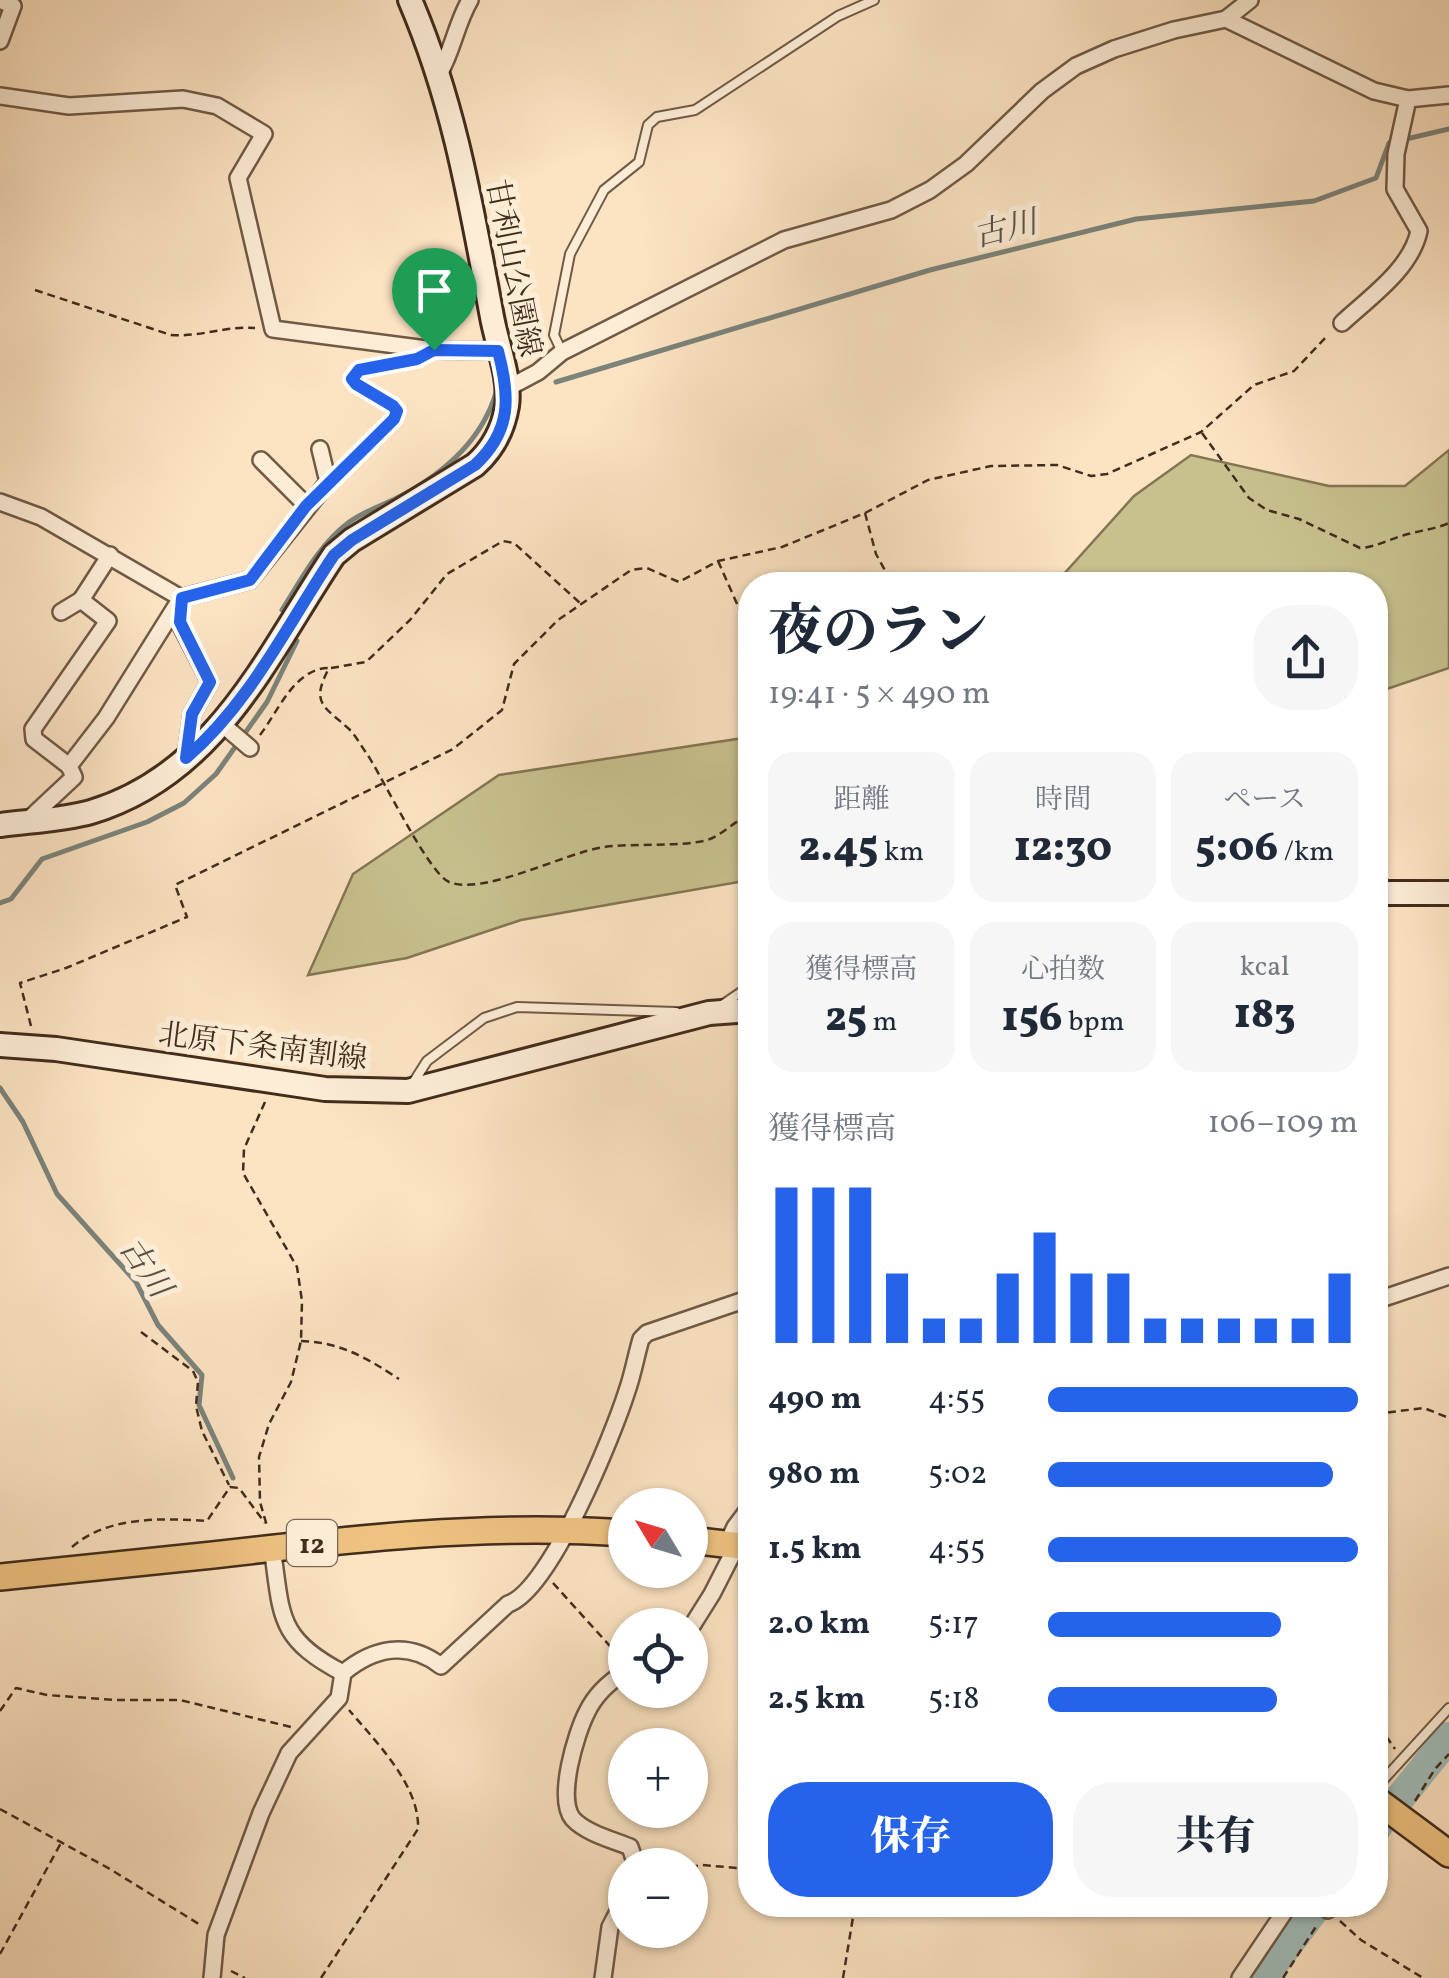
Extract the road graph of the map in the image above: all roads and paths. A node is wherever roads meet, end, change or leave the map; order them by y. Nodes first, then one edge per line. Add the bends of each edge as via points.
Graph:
1 (0, 0) edge
2 (410, 0) edge
3 (470, 0) edge
4 (874, 0) edge
5 (1250, 0) edge
6 (1226, 19) junction
7 (0, 41) edge
8 (440, 74) junction
9 (0, 96) edge
10 (1449, 96) edge
11 (1408, 100) junction
12 (35, 290) dead end
13 (1342, 322) joint
14 (272, 328) junction
15 (498, 351) junction
16 (562, 352) junction
17 (398, 362) dead end
18 (508, 388) junction
19 (1201, 432) junction
20 (320, 449) dead end
21 (262, 460) dead end
22 (328, 482) junction
23 (0, 502) edge
24 (306, 506) junction
25 (865, 513) junction
26 (1449, 523) edge
27 (110, 555) junction
28 (718, 562) junction
29 (885, 572) edge
30 (182, 598) junction
31 (81, 600) junction
32 (581, 604) junction
33 (738, 606) edge
34 (60, 612) dead end
35 (329, 668) junction
36 (228, 729) junction
37 (250, 748) joint
38 (186, 758) junction
39 (69, 766) junction
40 (384, 781) junction
41 (27, 821) junction
42 (738, 822) edge
43 (0, 825) edge
44 (1449, 893) edge
45 (1388, 894) edge
46 (738, 994) edge
47 (738, 1011) edge
48 (709, 1014) junction
49 (0, 1045) edge
50 (36, 1046) junction
51 (276, 1082) junction
52 (408, 1091) junction
53 (1449, 1276) edge
54 (1388, 1297) edge
55 (738, 1302) edge
56 (142, 1332) dead end
57 (301, 1341) junction
58 (398, 1378) dead end
59 (1388, 1412) edge
60 (1449, 1418) edge
61 (230, 1486) junction
62 (569, 1529) junction
63 (608, 1532) edge
64 (269, 1536) junction
65 (708, 1542) edge
66 (738, 1545) edge
67 (60, 1571) junction
68 (542, 1571) junction
69 (0, 1577) edge
70 (703, 1608) edge
71 (608, 1644) edge
72 (343, 1673) junction
73 (608, 1686) edge
74 (339, 1698) junction
75 (1449, 1708) edge
76 (0, 1712) edge
77 (308, 1731) junction
78 (1388, 1739) edge
79 (1449, 1754) edge
80 (1397, 1766) junction
81 (1388, 1780) edge
82 (1388, 1806) edge
83 (0, 1809) edge
84 (1403, 1819) junction
85 (61, 1842) junction
86 (630, 1848) edge
87 (1449, 1854) edge
88 (708, 1866) edge
89 (738, 1869) edge
90 (854, 1917) edge
91 (1282, 1917) edge
92 (1319, 1917) edge
93 (1334, 1917) edge
94 (216, 1935) junction
95 (608, 1940) edge
96 (0, 1954) edge
97 (212, 1978) edge
98 (321, 1978) edge
99 (602, 1978) edge
100 (843, 1978) edge
101 (1240, 1978) edge
102 (1283, 1978) edge
103 (1423, 1978) edge

1 - 7 street via 13,6
2 - 8 main road, 甘利山公園線
3 - 8 street
4 - 16 lane via 838,16 695,110 657,117 648,126 639,162 604,190 570,254 554,335
5 - 6 street
6 - 11 street via 1374,91
6 - 16 street via 1129,44 1076,66 930,190 891,210 784,240
8 - 15 main road, 甘利山公園線 via 461,148
9 - 14 street via 69,106 183,99 217,106 264,134 238,178
10 - 11 street
11 - 13 street via 1395,189 1419,231 1416,246
12 - 14 path via 171,336 230,326
13 - 19 path via 1294,371 1254,385
14 - 15 street via 434,350
15 - 18 main road, 甘利山公園線
16 - 18 street
17 - 22 path via 354,375 356,384 397,411
18 - 36 main road, 甘利山公園線 via 488,454 334,555
19 - 25 path via 1107,474 1057,465 991,466 928,480
19 - 26 path via 1249,498 1360,548
20 - 22 street
21 - 24 street
22 - 24 street
23 - 27 street
24 - 30 street via 250,580
25 - 28 path via 782,547
25 - 29 path
27 - 30 street
27 - 31 street
28 - 32 path via 679,582 648,568 631,570
28 - 33 path
30 - 38 street via 180,622 210,682 192,714
30 - 39 street
31 - 34 street
31 - 39 street via 108,621 33,729 34,739
32 - 35 path via 514,542 503,540 447,574 366,662
32 - 40 path via 514,664 502,710 453,749
35 - 37 path via 304,676
35 - 40 path via 319,700 351,731
36 - 37 street
36 - 38 main road, 甘利山公園線
38 - 41 main road, 甘利山公園線 via 133,794 90,812
39 - 41 street via 74,777
40 - 42 path via 420,851 450,883 519,874 604,848 703,841
40 - 50 path via 175,885 187,917 20,983
41 - 43 main road, 甘利山公園線
44 - 45 main road
46 - 48 lane
47 - 48 main road, 北原下条南割線
48 - 52 main road, 北原下条南割線
48 - 52 lane via 518,1007 484,1018 427,1061
49 - 50 main road, 北原下条南割線
50 - 51 main road, 北原下条南割線
51 - 52 main road, 北原下条南割線
51 - 57 path via 248,1138 244,1172 297,1267
53 - 54 street
55 - 62 street via 641,1338 628,1391
56 - 61 path via 192,1371 202,1431
57 - 58 path via 328,1342
57 - 64 path via 260,1457 260,1502
59 - 60 path via 1424,1408
61 - 64 path via 239,1488
61 - 67 path via 208,1521 155,1518 96,1531 73,1544
62 - 63 main road, 12
62 - 64 main road, 12
62 - 68 street
64 - 67 main road, 12
64 - 72 street via 288,1631
65 - 66 main road
66 - 70 street
67 - 69 main road, 12
68 - 71 path
68 - 72 street via 440,1666 416,1652 378,1651
72 - 74 street
73 - 86 street via 587,1711 572,1749 568,1810 573,1820
74 - 77 street
74 - 98 path via 398,1773 418,1829
75 - 80 lane
76 - 77 path via 16,1688 180,1700
77 - 94 street via 274,1781
78 - 80 path
79 - 84 path
80 - 81 lane
82 - 84 main road
83 - 85 path
84 - 87 main road
85 - 94 path
85 - 96 path
88 - 89 path
90 - 100 path
91 - 101 street
92 - 102 path
93 - 103 path
94 - 97 street
95 - 99 street

